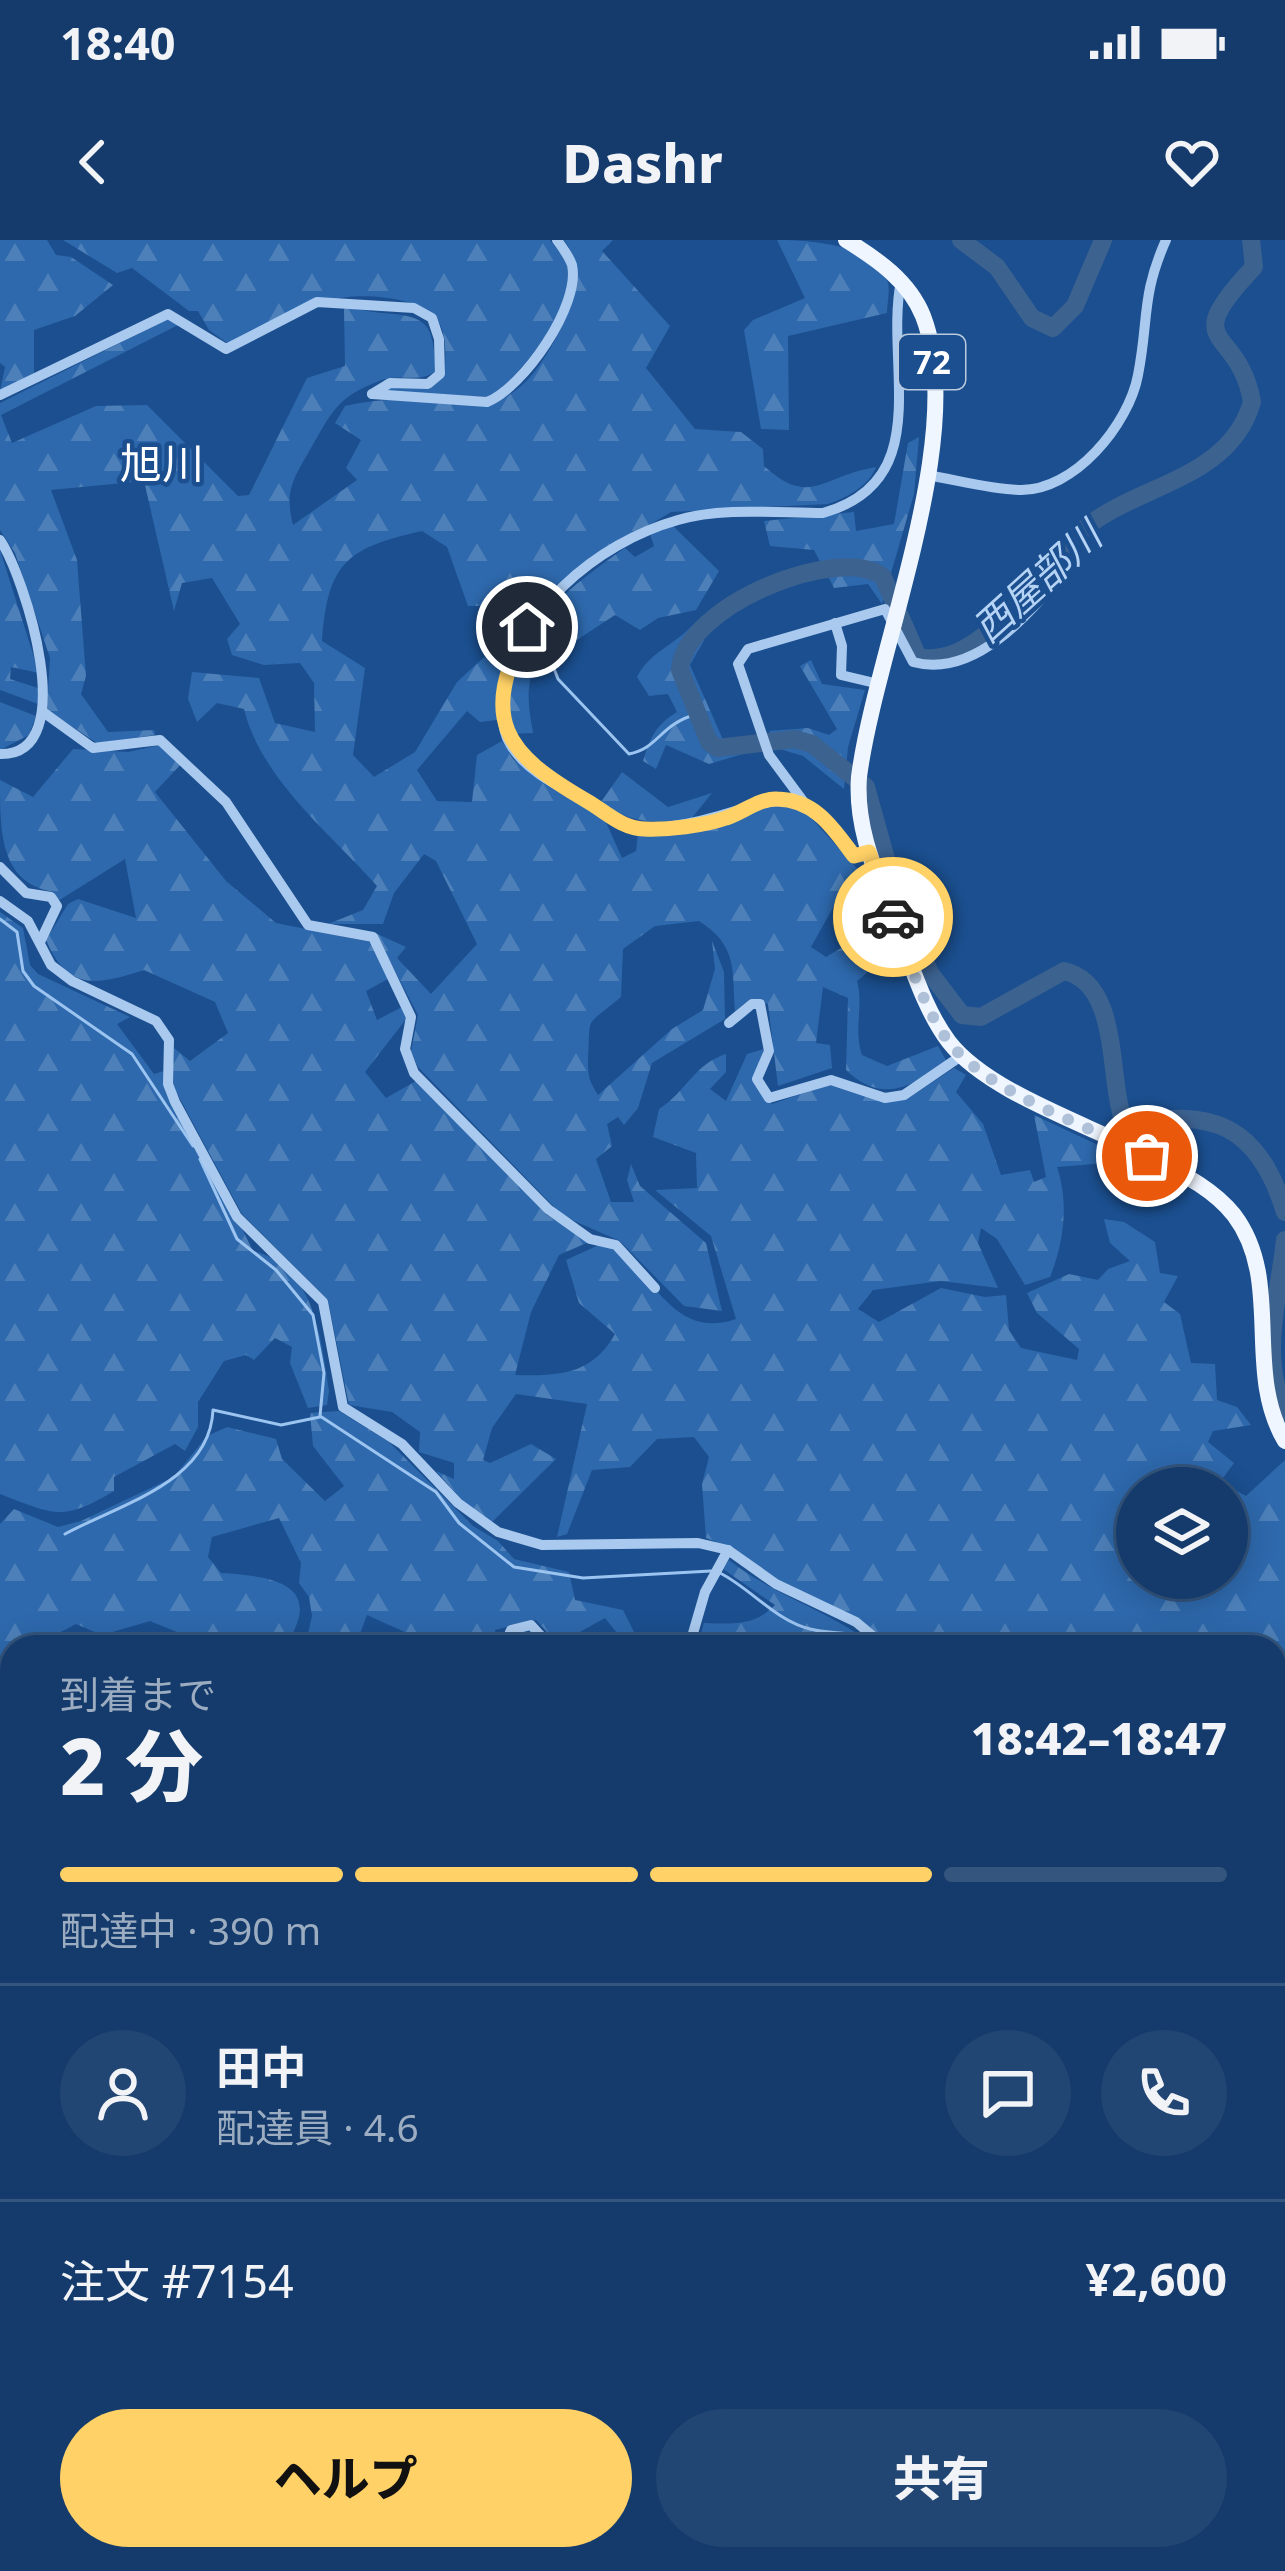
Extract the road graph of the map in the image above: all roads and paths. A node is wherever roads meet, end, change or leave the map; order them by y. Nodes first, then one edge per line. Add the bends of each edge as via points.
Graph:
1 (556, 240) edge
2 (846, 240) edge
3 (1166, 240) edge
4 (901, 281) junction
5 (0, 395) edge
6 (927, 475) junction
7 (0, 540) edge
8 (1065, 572) dead end
9 (835, 623) junction
10 (879, 684) junction
11 (43, 712) junction
12 (0, 754) edge
13 (806, 805) junction
14 (869, 852) junction
15 (0, 867) edge
16 (0, 902) edge
17 (41, 940) junction
18 (729, 1023) dead end
19 (961, 1055) junction
20 (655, 1288) dead end
21 (1285, 1441) edge
22 (728, 1550) junction
23 (509, 1635) edge
24 (540, 1635) edge
25 (693, 1635) edge
26 (872, 1635) edge

1 - 5 street via 572,264 561,316 515,383 488,402 373,394 390,383 428,384 440,374 440,338 432,319 414,308 362,302 317,302 226,349 168,314
2 - 4 main road, 72
3 - 6 street via 1147,282 1138,378 1112,433 1065,476 1033,489
4 - 6 main road, 72 via 931,348
4 - 13 street via 898,438 873,484 823,513 726,513 653,528 548,601 507,667 509,743 550,782 626,826 722,820 773,798
6 - 10 main road, 72
7 - 11 street via 44,665
8 - 9 street via 1007,632 966,660 913,662 885,609
9 - 10 street via 841,675
9 - 13 street via 741,656 760,737
10 - 14 main road, 72 via 862,755 859,812
11 - 12 street via 23,747
11 - 20 street via 94,748 160,740 226,802 308,926 374,937 411,1016 405,1048 414,1073 548,1209 590,1239 616,1245
13 - 14 street via 854,856
14 - 19 main road, 72 via 922,990
15 - 17 street via 26,893 57,906
16 - 17 street
17 - 22 street via 51,965 157,1021 170,1040 168,1084 238,1216 323,1302 344,1407 402,1444 498,1532 542,1544 698,1543
18 - 19 street via 760,1004 769,1051 757,1078 769,1098 830,1080 884,1098 904,1095
19 - 21 main road, 72 via 999,1083 1186,1176 1228,1208 1258,1268 1262,1378
22 - 25 street
22 - 26 street
23 - 24 street via 531,1625

